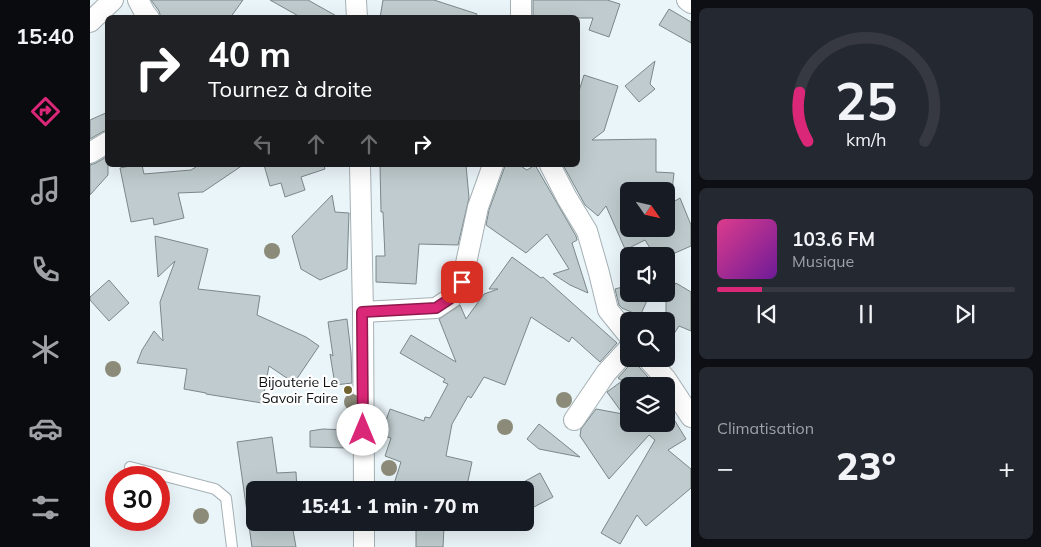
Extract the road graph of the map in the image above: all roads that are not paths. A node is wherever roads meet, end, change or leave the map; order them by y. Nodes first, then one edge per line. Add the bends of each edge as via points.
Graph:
1 (113, 0) edge
2 (138, 0) edge
3 (356, 0) edge
4 (521, 0) edge
5 (687, 0) edge
6 (691, 3) edge
7 (147, 15) edge
8 (357, 15) edge
9 (522, 15) edge
10 (90, 22) edge
11 (105, 144) edge
12 (90, 153) edge
13 (360, 167) edge
14 (492, 167) edge
15 (551, 167) edge
16 (362, 312) junction
17 (620, 325) edge
18 (620, 358) edge
19 (655, 367) edge
20 (691, 417) edge
21 (574, 420) dead end
22 (170, 477) edge
23 (364, 481) edge
24 (364, 531) edge
25 (232, 547) edge
26 (364, 547) edge

1 - 10 street
2 - 7 street
3 - 8 street
4 - 9 street
5 - 6 street
11 - 12 street
13 - 16 street
14 - 16 street via 478,207 462,282 451,298 436,308
15 - 17 street via 587,232 608,310
16 - 23 street
18 - 21 street
19 - 20 street
22 - 25 lane via 215,489 226,498
24 - 26 street

